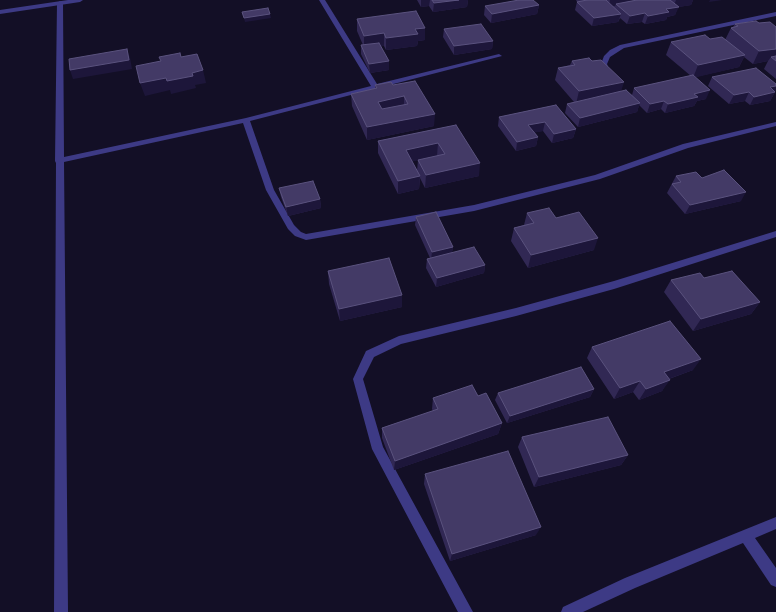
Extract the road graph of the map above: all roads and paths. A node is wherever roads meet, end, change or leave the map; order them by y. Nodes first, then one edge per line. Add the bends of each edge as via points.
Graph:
1 (80, 0) edge
2 (322, 0) edge
3 (60, 3) junction
4 (0, 12) edge
5 (776, 14) edge
6 (499, 56) dead end
7 (613, 83) edge
8 (375, 87) junction
9 (246, 120) junction
10 (776, 124) edge
11 (60, 161) junction
12 (776, 234) edge
13 (776, 522) edge
14 (745, 535) junction
15 (776, 580) edge
16 (60, 612) edge
17 (466, 612) edge
18 (568, 612) edge

1 - 3 street
2 - 8 street
3 - 4 street
3 - 11 street
5 - 7 street via 622,46 612,51 604,64 606,73
6 - 8 street
8 - 9 street
9 - 10 street via 270,190 291,227 306,237 474,208 597,177 686,146
9 - 11 street
11 - 16 street
12 - 17 street via 614,285 399,340 370,354 358,379 378,449
13 - 14 street
14 - 15 street
14 - 18 street

